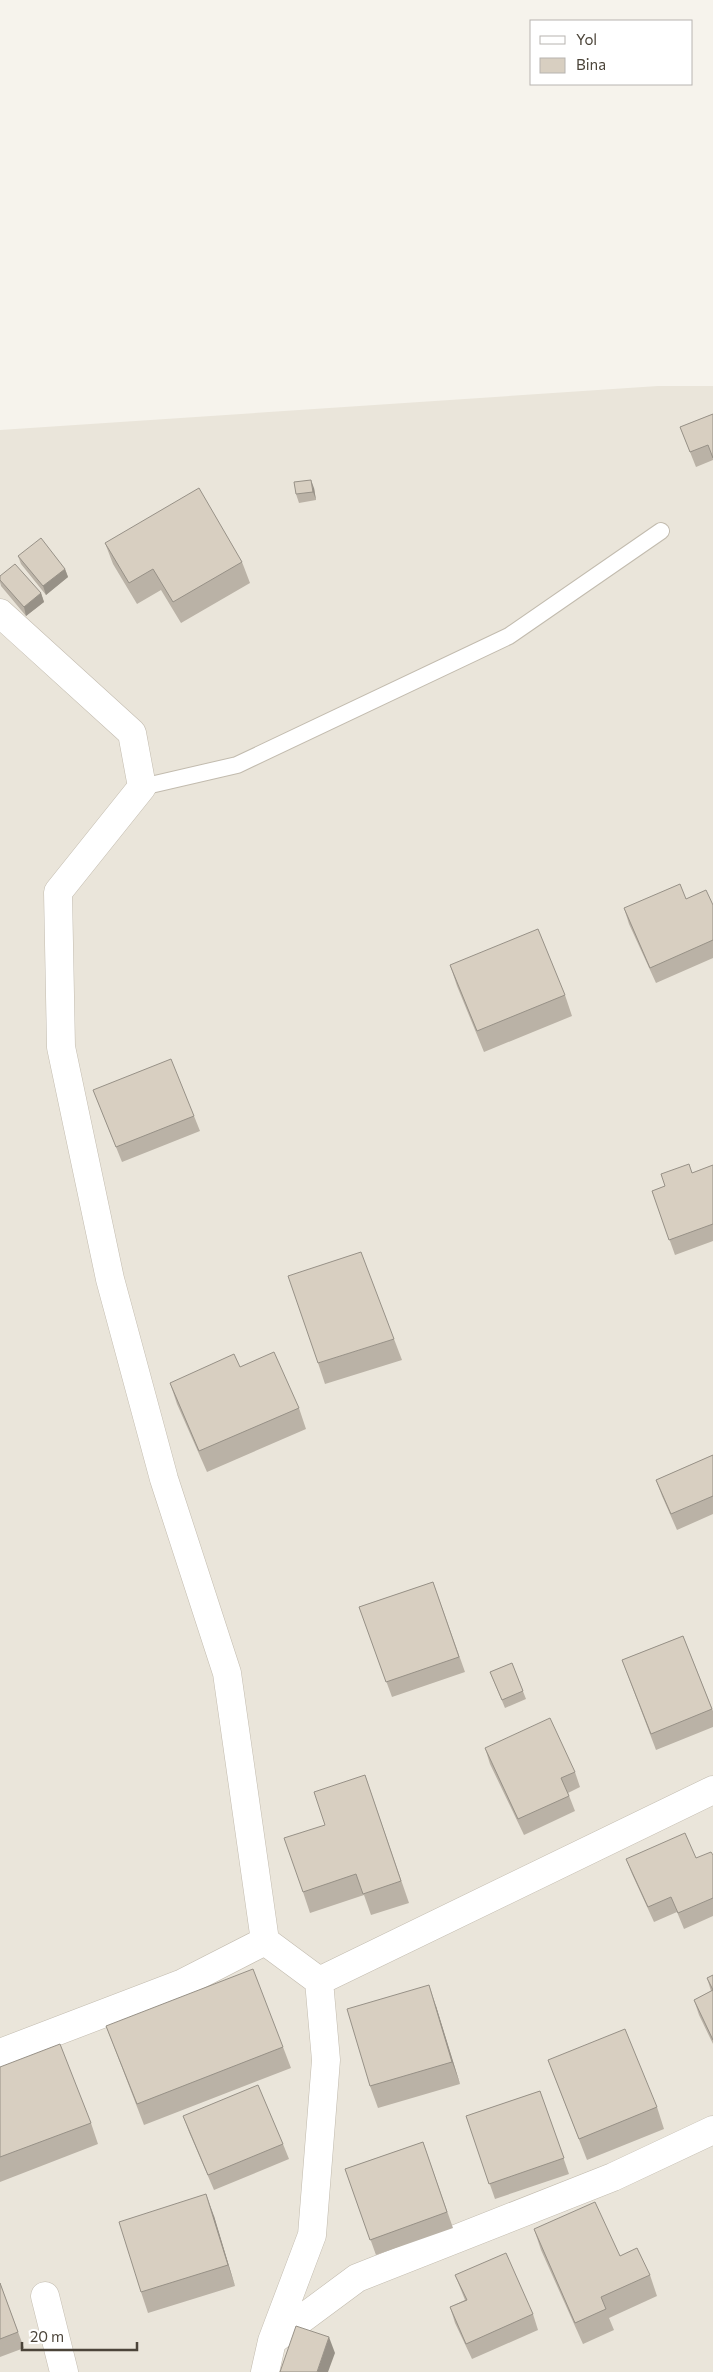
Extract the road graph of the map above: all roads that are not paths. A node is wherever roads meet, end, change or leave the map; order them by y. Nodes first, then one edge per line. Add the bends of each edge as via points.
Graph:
1 (661, 530) dead end
2 (0, 613) edge
3 (142, 787) junction
4 (713, 1790) edge
5 (265, 1941) junction
6 (319, 1981) junction
7 (0, 2053) edge
8 (713, 2130) edge
9 (45, 2296) dead end
10 (272, 2341) junction
11 (64, 2372) edge
12 (265, 2372) edge

1 - 3 lane via 509,636 237,765
2 - 3 street via 132,733
3 - 5 street via 58,892 61,1047 112,1289 164,1479 227,1673
4 - 6 street
5 - 6 street
5 - 7 street via 183,1983
6 - 10 street via 326,2060 312,2235
8 - 10 street via 613,2178 357,2278
9 - 11 street
10 - 12 street

